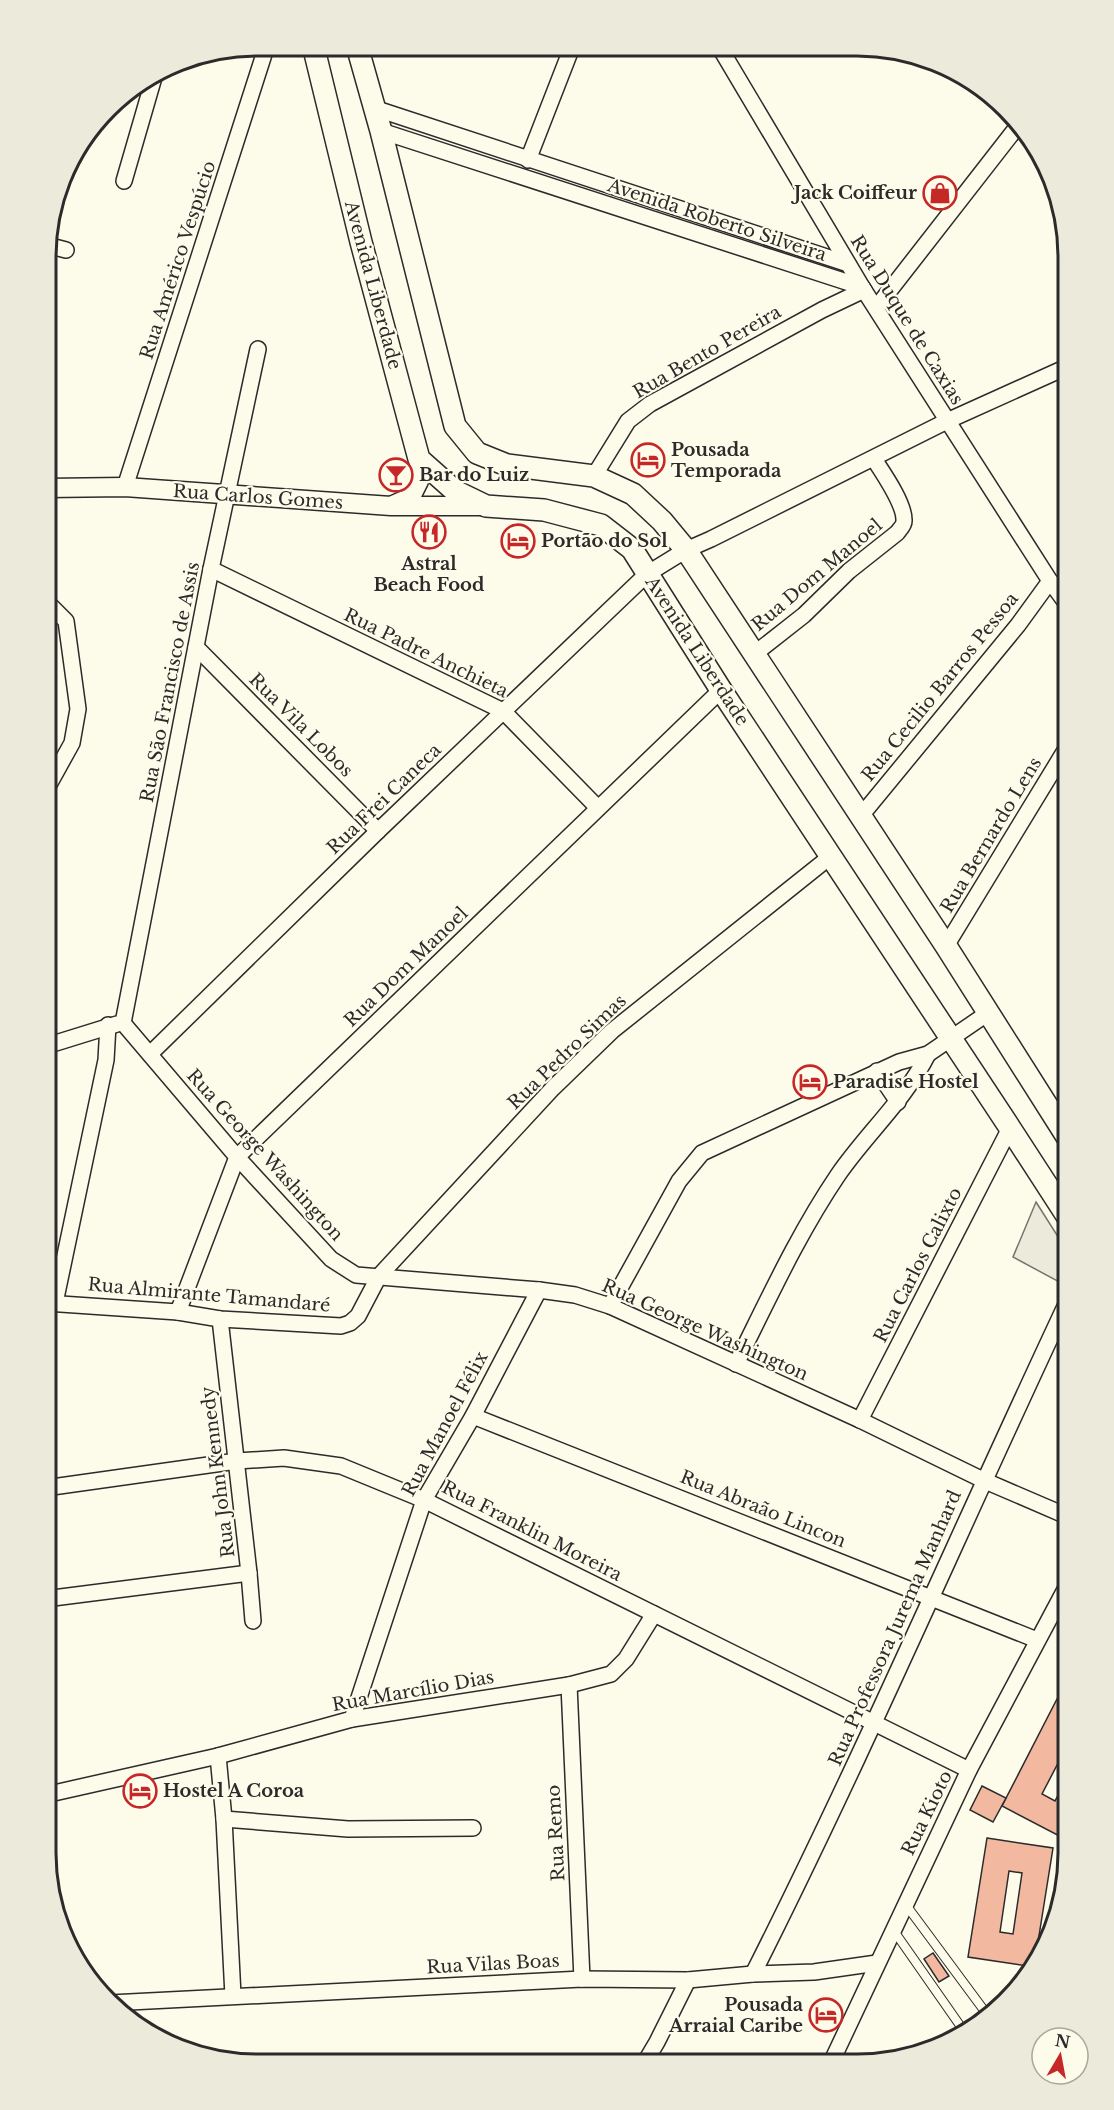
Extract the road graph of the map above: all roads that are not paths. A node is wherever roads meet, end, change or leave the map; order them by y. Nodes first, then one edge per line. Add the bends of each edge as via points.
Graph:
1 (263, 56) edge
2 (316, 56) edge
3 (360, 56) edge
4 (568, 56) edge
5 (725, 56) edge
6 (152, 85) edge
7 (374, 108) junction
8 (381, 131) junction
9 (1014, 131) edge
10 (528, 160) junction
11 (566, 173) junction
12 (124, 181) dead end
13 (560, 190) junction
14 (825, 225) junction
15 (56, 247) edge
16 (66, 250) dead end
17 (816, 254) junction
18 (831, 258) junction
19 (848, 264) junction
20 (827, 276) junction
21 (863, 289) junction
22 (876, 308) junction
23 (258, 349) dead end
24 (1058, 371) edge
25 (947, 421) junction
26 (419, 459) junction
27 (874, 459) junction
28 (594, 476) junction
29 (125, 487) junction
30 (56, 488) edge
31 (226, 495) junction
32 (391, 506) junction
33 (486, 506) junction
34 (686, 550) junction
35 (211, 569) junction
36 (647, 574) junction
37 (1050, 581) junction
38 (1058, 592) edge
39 (56, 611) edge
40 (196, 647) junction
41 (753, 655) junction
42 (721, 690) junction
43 (503, 711) junction
44 (1058, 762) edge
45 (56, 772) edge
46 (598, 808) junction
47 (860, 817) junction
48 (378, 831) junction
49 (831, 856) junction
50 (946, 946) junction
51 (987, 1013) junction
52 (116, 1024) junction
53 (952, 1039) junction
54 (56, 1043) edge
55 (150, 1054) junction
56 (928, 1054) junction
57 (877, 1071) junction
58 (898, 1102) junction
59 (1058, 1123) edge
60 (1010, 1128) junction
61 (237, 1157) junction
62 (1058, 1202) edge
63 (379, 1276) junction
64 (56, 1277) edge
65 (539, 1290) junction
66 (56, 1303) edge
67 (610, 1306) junction
68 (178, 1312) junction
69 (220, 1319) junction
70 (1058, 1321) edge
71 (736, 1364) junction
72 (473, 1416) junction
73 (860, 1420) junction
74 (237, 1461) junction
75 (983, 1480) junction
76 (56, 1486) edge
77 (424, 1500) junction
78 (1058, 1512) edge
79 (249, 1573) junction
80 (930, 1596) junction
81 (56, 1598) edge
82 (1058, 1602) edge
83 (654, 1614) junction
84 (253, 1621) dead end
85 (1037, 1640) junction
86 (569, 1685) junction
87 (352, 1719) junction
88 (873, 1724) junction
89 (218, 1756) junction
90 (969, 1770) junction
91 (56, 1793) edge
92 (224, 1819) junction
93 (472, 1828) dead end
94 (905, 1904) junction
95 (893, 1930) junction
96 (877, 1964) junction
97 (753, 1974) junction
98 (582, 1980) junction
99 (688, 1980) junction
100 (233, 1996) junction
101 (121, 2002) edge
102 (984, 2010) edge
103 (960, 2026) edge
104 (650, 2054) edge
105 (835, 2054) edge

1 - 29 street, Rua Américo Vespúcio
2 - 26 main road, Avenida Liberdade
3 - 7 main road
4 - 10 street
5 - 14 street, Rua Duque de Caxias
6 - 12 street
7 - 8 main road
7 - 10 street, Avenida Roberto Silveira
8 - 13 street, Avenida Roberto Silveira
8 - 28 main road via 455,426 477,453 507,465
9 - 22 street
10 - 11 street, Avenida Roberto Silveira
11 - 13 street
11 - 17 street, Avenida Roberto Silveira
13 - 20 street, Avenida Roberto Silveira
14 - 17 street
14 - 19 street, Rua Duque de Caxias
15 - 16 street
17 - 18 street, Avenida Roberto Silveira
18 - 19 street, Avenida Roberto Silveira
18 - 20 street
19 - 21 street, Rua Duque de Caxias
20 - 21 street, Avenida Roberto Silveira
21 - 22 street, Rua Duque de Caxias
21 - 28 street, Rua Bento Pereira via 650,404 628,421
22 - 25 street, Rua Duque de Caxias
23 - 31 street, Rua São Francisco de Assis
24 - 25 street, Rua Frei Caneca
25 - 27 street, Rua Frei Caneca
25 - 37 street, Rua Duque de Caxias
26 - 32 street via 418,481 411,497
26 - 33 main road, Avenida Liberdade via 455,491
27 - 34 street, Rua Frei Caneca
27 - 41 street, Rua Dom Manoel via 895,492 904,520 902,526 804,615
28 - 34 main road via 633,494
29 - 30 street, Rua Carlos Gomes
29 - 31 street, Rua Carlos Gomes
31 - 32 street, Rua Carlos Gomes
31 - 35 street, Rua São Francisco de Assis
32 - 33 street, Rua Carlos Gomes
33 - 36 main road, Avenida Liberdade via 544,510 601,525 632,549
34 - 36 street, Rua Frei Caneca
34 - 41 main road
35 - 40 street, Rua São Francisco de Assis
35 - 43 street, Rua Padre Anchieta
36 - 42 main road, Avenida Liberdade
36 - 43 street, Rua Frei Caneca
37 - 38 street, Rua Duque de Caxias
37 - 47 street, Rua Cecilio Barros Pessoa
39 - 45 street via 66,621 78,709 72,743
40 - 48 street, Rua Vila Lobos
40 - 52 street, Rua São Francisco de Assis
41 - 47 main road
42 - 46 street, Rua Dom Manoel
42 - 49 main road, Avenida Liberdade
43 - 46 street, Rua Padre Anchieta
43 - 48 street, Rua Frei Caneca
44 - 50 street, Rua Bernardo Lens
46 - 61 street, Rua Dom Manoel
47 - 50 main road
48 - 55 street, Rua Frei Caneca
49 - 53 main road, Avenida Liberdade
49 - 63 street, Rua Pedro Simas via 612,1031 553,1088
50 - 51 main road
51 - 53 street
51 - 59 main road
52 - 54 street
52 - 55 street, Rua George Washington
52 - 64 street, Rua São Francisco de Assis
53 - 56 street
53 - 60 main road, Avenida Liberdade
55 - 61 street, Rua George Washington
56 - 57 street
56 - 58 street
57 - 58 street
57 - 67 street via 702,1154 680,1180
58 - 71 street via 839,1174 795,1247
60 - 62 main road, Avenida Liberdade
60 - 73 street, Rua Carlos Calixto
61 - 63 street, Rua George Washington via 331,1259 356,1275
61 - 68 street, Rua Dom Manoel
63 - 65 street, Rua George Washington
63 - 69 street, Rua Almirante Tamandaré via 358,1316 341,1326
65 - 67 street, Rua George Washington via 575,1295
65 - 72 street, Rua Manoel Félix
66 - 68 street, Rua Almirante Tamandaré
67 - 71 street, Rua George Washington
68 - 69 street, Rua Almirante Tamandaré
69 - 74 street, Rua John Kennedy
70 - 75 street, Rua Professora Jurema Manhard
71 - 73 street, Rua George Washington
72 - 77 street, Rua Manoel Félix
72 - 80 street, Rua Abraão Lincon
73 - 75 street, Rua George Washington
74 - 76 street, Rua Franklin Moreira
74 - 77 street, Rua Franklin Moreira via 284,1458 341,1466
74 - 79 street, Rua John Kennedy
75 - 78 street, Rua George Washington
75 - 80 street, Rua Professora Jurema Manhard
77 - 83 street, Rua Franklin Moreira
77 - 87 street, Rua Manoel Félix
79 - 81 street
79 - 84 street, Rua John Kennedy
80 - 85 street, Rua Abraão Lincon
80 - 88 street, Rua Professora Jurema Manhard
82 - 85 street, Rua Kioto
83 - 86 street, Rua Marcílio Dias via 626,1659 611,1674
83 - 88 street, Rua Franklin Moreira
85 - 90 street, Rua Kioto
86 - 87 street, Rua Marcílio Dias
86 - 98 street, Rua Remo
87 - 89 street, Rua Marcílio Dias
88 - 90 street, Rua Franklin Moreira
88 - 97 street, Rua Professora Jurema Manhard
89 - 91 street, Rua Marcílio Dias
89 - 92 street
90 - 94 street, Rua Kioto
92 - 93 street via 348,1829
92 - 100 street
94 - 95 street, Rua Kioto
94 - 102 lane
95 - 96 street, Rua Kioto
95 - 103 lane
96 - 97 street, Rua Vilas Boas
96 - 105 street, Rua Kioto
97 - 99 street, Rua Vilas Boas
98 - 99 street, Rua Vilas Boas
98 - 100 street, Rua Vilas Boas
99 - 104 street
100 - 101 street, Rua Vilas Boas

